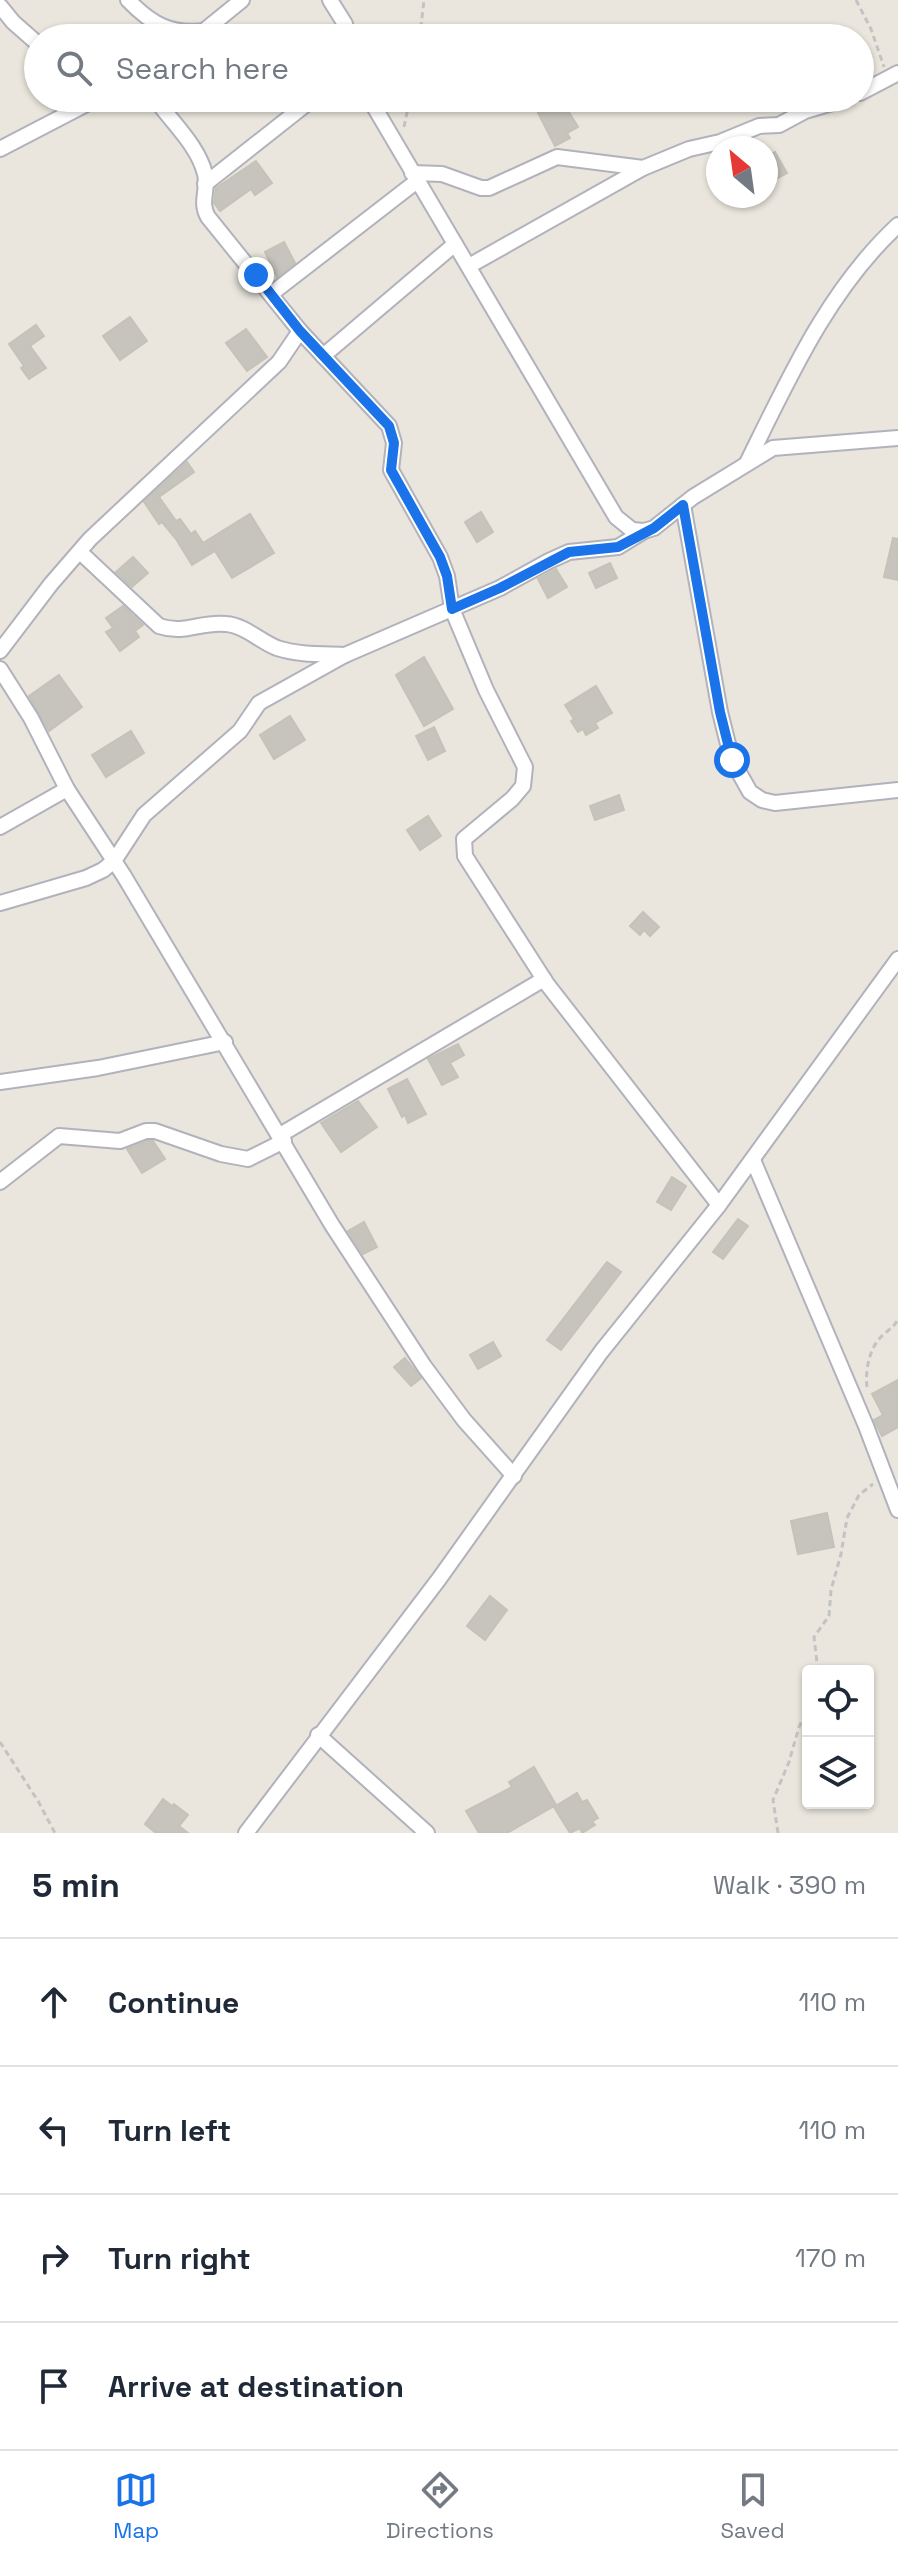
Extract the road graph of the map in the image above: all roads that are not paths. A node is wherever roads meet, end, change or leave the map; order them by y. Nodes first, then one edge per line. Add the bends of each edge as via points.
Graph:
1 (128, 0) edge
2 (242, 0) edge
3 (330, 0) edge
4 (0, 6) edge
5 (159, 24) edge
6 (213, 24) edge
7 (345, 24) edge
8 (24, 32) edge
9 (893, 76) edge
10 (874, 86) edge
11 (71, 112) edge
12 (166, 112) edge
13 (296, 112) edge
14 (377, 112) edge
15 (803, 112) edge
16 (0, 149) edge
17 (643, 168) junction
18 (414, 177) junction
19 (205, 184) junction
20 (898, 225) edge
21 (455, 244) junction
22 (469, 266) junction
23 (271, 294) junction
24 (300, 331) junction
25 (323, 356) junction
26 (898, 438) edge
27 (747, 463) junction
28 (683, 505) junction
29 (644, 531) junction
30 (80, 552) junction
31 (452, 609) junction
32 (0, 651) edge
33 (345, 655) junction
34 (0, 669) edge
35 (67, 789) junction
36 (898, 790) edge
37 (0, 827) edge
38 (114, 861) junction
39 (0, 903) edge
40 (898, 959) edge
41 (544, 979) junction
42 (225, 1042) junction
43 (0, 1082) edge
44 (282, 1138) junction
45 (753, 1160) junction
46 (0, 1182) edge
47 (719, 1205) junction
48 (514, 1476) junction
49 (898, 1510) edge
50 (318, 1735) junction
51 (246, 1833) edge
52 (427, 1833) edge

1 - 5 street
2 - 6 street
3 - 7 street
4 - 8 street
9 - 10 street
11 - 16 street
12 - 19 street via 204,168
13 - 19 street
14 - 18 street
15 - 17 street via 779,125 759,126
17 - 18 street via 557,157 489,188 442,174
17 - 22 street
18 - 21 street
18 - 23 street
19 - 23 street via 203,210
20 - 27 street via 810,336
21 - 22 street
21 - 25 street
22 - 29 street via 616,517 632,530
23 - 24 street
24 - 25 street
24 - 30 street via 279,362
25 - 31 street via 389,426 394,443 391,470 440,557
26 - 27 street via 786,445
27 - 28 street
28 - 29 street
28 - 36 street via 720,712 732,760 750,792 775,803
29 - 31 street via 618,547 569,552
30 - 32 street
30 - 33 street via 159,626 175,632 230,624 275,647
31 - 33 street
31 - 41 street via 525,767 523,786 512,799 464,839 465,856
33 - 38 street via 259,703 240,731 144,815
34 - 35 street
35 - 37 street
35 - 38 street
38 - 39 street via 86,878
38 - 42 street
40 - 45 street
41 - 44 street
41 - 47 street
42 - 43 street
42 - 44 street
44 - 46 street via 248,1159 155,1131 120,1141 59,1136
44 - 48 street via 424,1366
45 - 47 street
45 - 49 street
47 - 48 street via 601,1352
48 - 50 street
50 - 51 street
50 - 52 street

